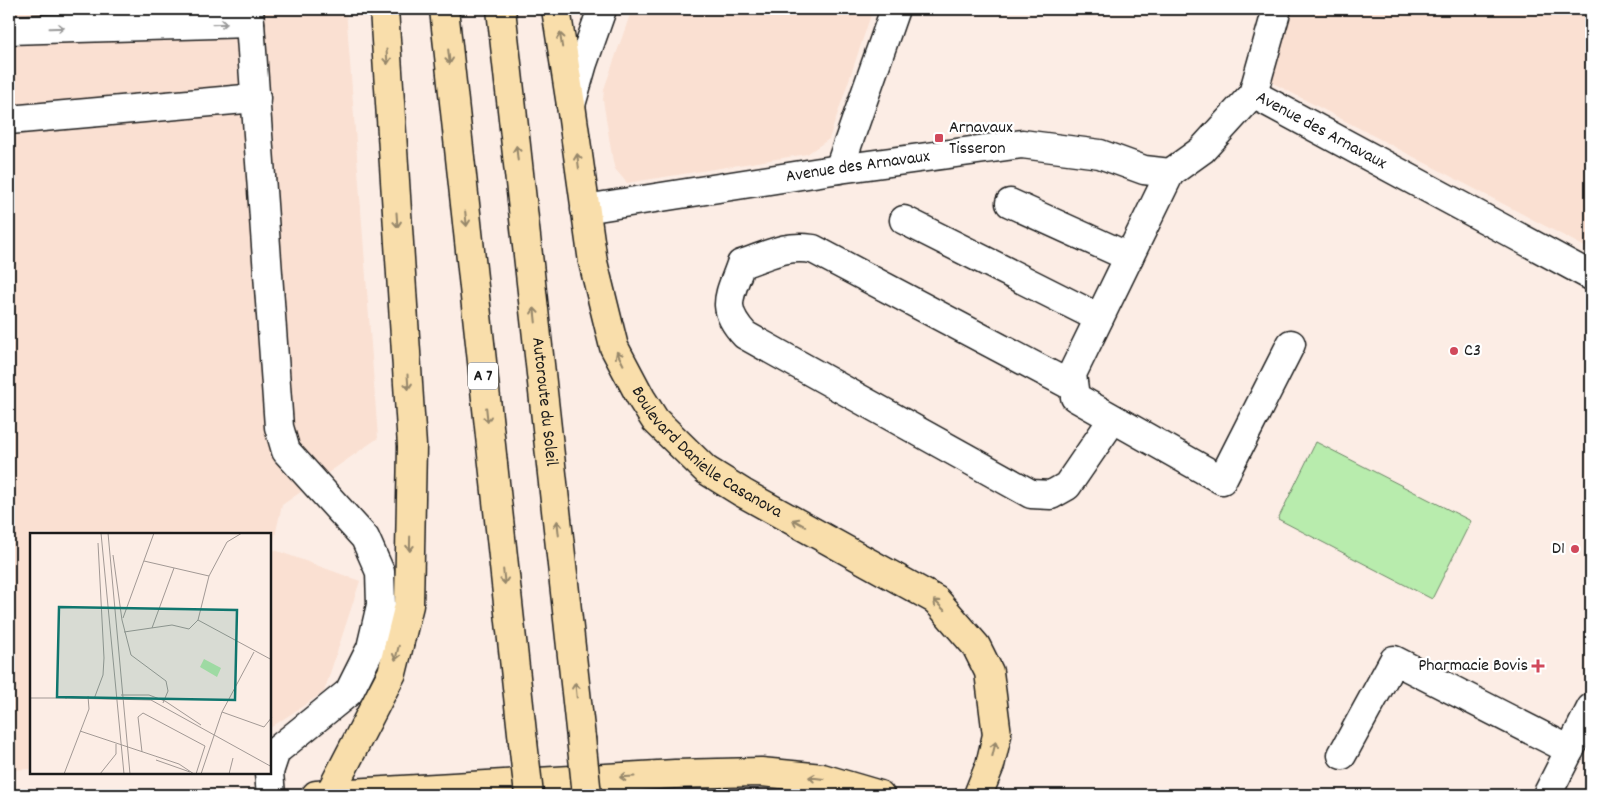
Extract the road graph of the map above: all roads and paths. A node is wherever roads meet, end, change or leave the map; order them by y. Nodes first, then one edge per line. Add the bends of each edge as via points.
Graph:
1 (384, 9) edge
2 (444, 9) edge
3 (501, 9) edge
4 (556, 9) edge
5 (602, 9) edge
6 (894, 9) edge
7 (1277, 9) edge
8 (250, 16) edge
9 (9, 30) edge
10 (1253, 94) junction
11 (256, 98) junction
12 (571, 106) junction
13 (9, 120) edge
14 (839, 169) junction
15 (1170, 173) junction
16 (1010, 203) dead end
17 (585, 209) junction
18 (904, 220) dead end
19 (1129, 257) junction
20 (1591, 276) edge
21 (1099, 318) junction
22 (1291, 344) dead end
23 (1072, 386) junction
24 (1113, 419) junction
25 (1591, 708) edge
26 (1570, 750) junction
27 (1342, 755) dead end
28 (271, 765) edge
29 (269, 774) edge
30 (271, 795) edge
31 (325, 795) edge
32 (529, 795) edge
33 (587, 795) edge
34 (880, 795) edge
35 (978, 795) edge
36 (1547, 795) edge

1 -> 31 main road via 412,446 409,606 392,673
2 -> 32 main road, A 7, bridge
33 -> 3 main road, Autoroute du Soleil, bridge
12 -> 4 main road
5 - 12 street, Boulevard Danielle Casanova
6 - 14 street
7 - 10 street
9 -> 8 street
8 - 11 street
10 - 15 street, Avenue des Arnavaux via 1202,150
10 - 20 street, Avenue des Arnavaux
11 - 13 street
11 - 28 street via 280,427 286,451 365,538 380,572 381,605 371,648 348,692 276,750
17 -> 12 main road, Boulevard Danielle Casanova
14 - 15 street, Avenue des Arnavaux via 1022,144 1100,154 1144,170
14 - 17 street, Avenue des Arnavaux
15 - 19 street
16 - 19 street
35 -> 17 main road, Boulevard Danielle Casanova via 997,735 988,672 976,646 936,600 706,470 655,420 614,347 593,262
18 - 21 street
19 - 21 street
21 - 23 street via 1072,374
22 - 24 street via 1222,480
23 - 24 street via 1075,397
23 - 24 street via 813,249 780,249 741,264 728,304 734,323 745,335 1031,494 1051,495 1067,486
25 - 26 street
26 - 27 street via 1394,660
26 - 36 street
29 - 30 street
34 -> 31 main road via 822,778 762,772 675,774

